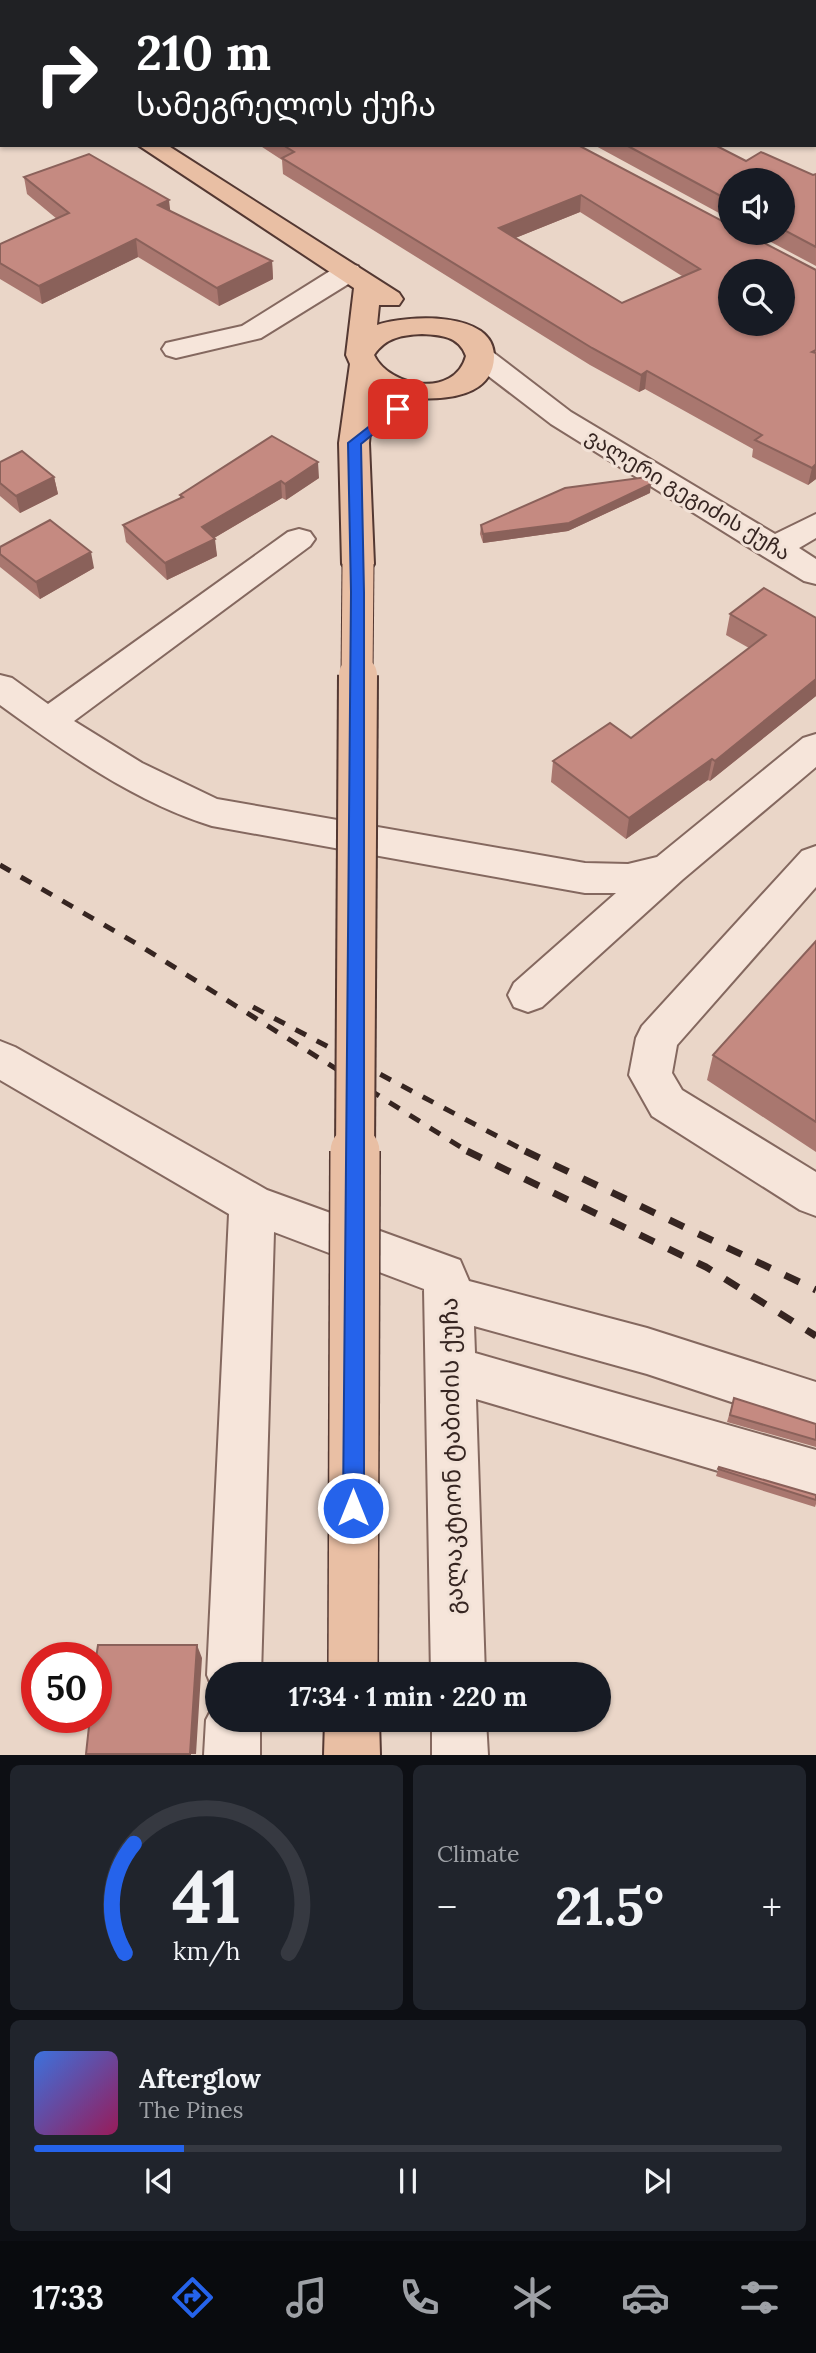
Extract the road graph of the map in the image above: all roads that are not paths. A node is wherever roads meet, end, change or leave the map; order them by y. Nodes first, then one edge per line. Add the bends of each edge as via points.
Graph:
1 (153, 147) edge
2 (358, 279) junction
3 (425, 324) junction
4 (176, 349) dead end
5 (480, 356) junction
6 (361, 361) junction
7 (459, 384) junction
8 (420, 392) junction
9 (561, 418) junction
10 (354, 443) junction
11 (816, 524) edge
12 (299, 539) dead end
13 (774, 549) junction
14 (816, 573) edge
15 (0, 687) edge
16 (48, 722) junction
17 (816, 747) edge
18 (816, 861) edge
19 (669, 869) junction
20 (528, 995) dead end
21 (0, 1059) edge
22 (816, 1196) edge
23 (252, 1204) junction
24 (450, 1298) junction
25 (449, 1368) junction
26 (816, 1406) edge
27 (816, 1475) edge
28 (234, 1662) edge
29 (352, 1662) edge
30 (458, 1662) edge
31 (233, 1732) edge
32 (352, 1732) edge
33 (459, 1732) edge
34 (232, 1755) edge
35 (352, 1755) edge
36 (460, 1755) edge

1 - 2 main road
2 - 3 main road
2 - 4 street via 251,332
2 - 6 main road
3 - 5 main road via 463,335
3 - 6 main road via 382,332 367,342
5 - 7 main road via 479,367
5 - 9 street, ვალერი გეგიძის ქუჩა
6 - 8 main road via 384,385
6 - 10 main road
7 - 8 main road
7 - 9 street, ვალერი გეგიძის ქუჩა
8 - 10 main road
9 - 13 street, ვალერი გეგიძის ქუჩა
10 - 29 main road, bridge via 358,564
11 - 13 street
12 - 16 street
13 - 14 street, ვალერი გეგიძის ქუჩა
15 - 16 street
16 - 19 street via 176,799 212,812 585,878 628,878
17 - 19 street
18 - 22 street via 657,1038 650,1075 667,1103
19 - 20 street
21 - 23 street, გალაკტიონ ტაბიძის ქუჩა
23 - 24 street, გალაკტიონ ტაბიძის ქუჩა via 444,1275
23 - 28 street
24 - 25 street, გალაკტიონ ტაბიძის ქუჩა
24 - 26 street via 647,1351
25 - 27 street
25 - 30 street, გალაკტიონ ტაბიძის ქუჩა
31 - 34 street
32 - 35 main road
33 - 36 street

